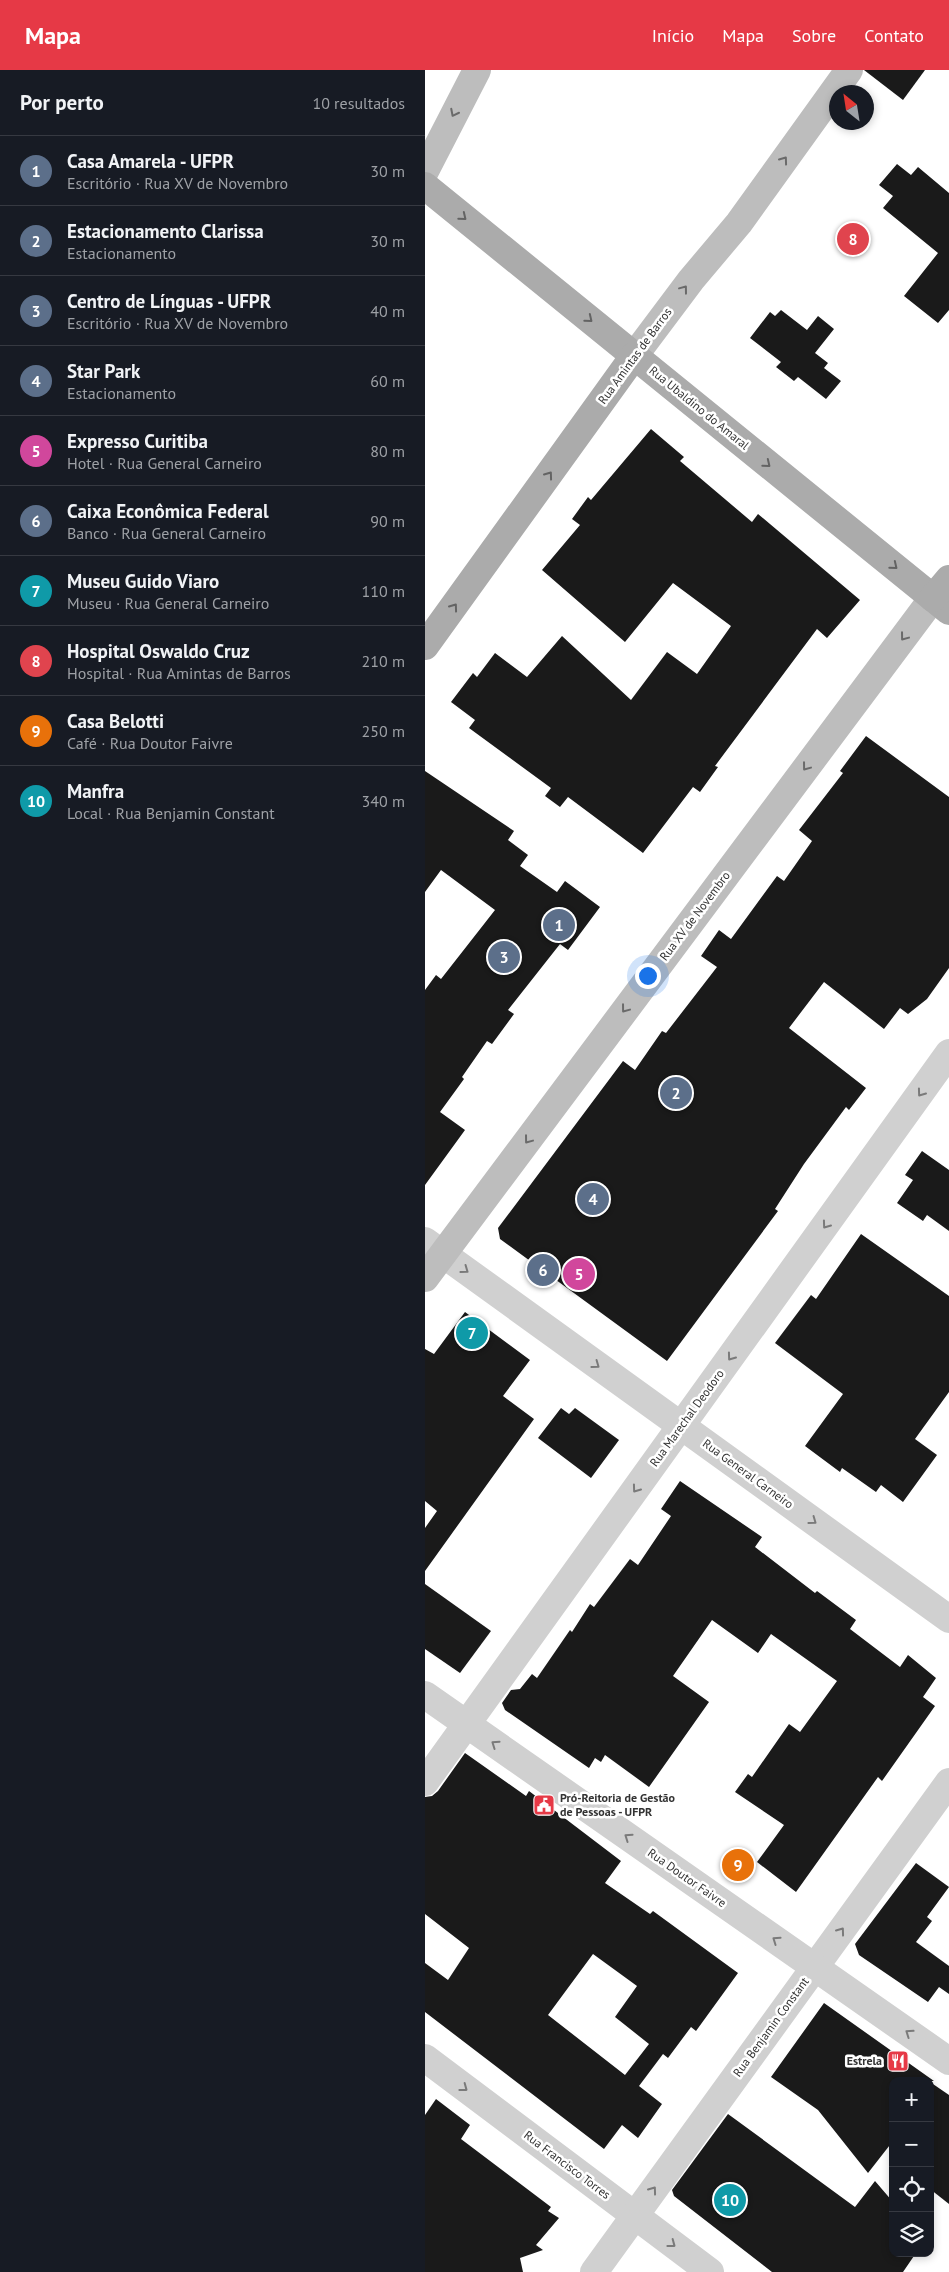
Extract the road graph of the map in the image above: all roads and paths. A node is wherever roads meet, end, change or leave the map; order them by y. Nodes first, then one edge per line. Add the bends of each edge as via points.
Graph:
1 (477, 70) edge
2 (849, 70) edge
3 (425, 171) edge
4 (425, 186) edge
5 (634, 356) junction
6 (944, 596) edge
7 (425, 646) edge
8 (949, 1053) edge
9 (434, 1248) edge
10 (425, 1278) edge
11 (681, 1426) junction
12 (949, 1619) edge
13 (425, 1695) edge
14 (467, 1724) junction
15 (425, 1782) edge
16 (949, 1782) edge
17 (815, 1967) junction
18 (425, 2058) edge
19 (949, 2061) edge
20 (635, 2216) junction
21 (594, 2272) edge
22 (710, 2272) edge

1 -> 3 main road
5 -> 2 main road, Rua Amintas de Barros via 739,223
4 -> 5 main road, Rua Ubaldino do Amaral
5 -> 6 main road, Rua Ubaldino do Amaral
7 -> 5 main road, Rua Amintas de Barros
6 -> 9 main road, Rua XV de Novembro
8 -> 11 street, Rua Marechal Deodoro
9 - 10 main road, Rua XV de Novembro
9 -> 11 street, Rua General Carneiro
11 -> 12 street, Rua General Carneiro
11 -> 14 street, Rua Marechal Deodoro
13 - 14 street, Rua Doutor Faivre
14 - 15 street, Rua Marechal Deodoro
17 -> 14 street, Rua Doutor Faivre
17 -> 16 street, Rua Benjamin Constant
19 -> 17 street, Rua Doutor Faivre
20 -> 17 street, Rua Benjamin Constant
18 -> 20 street, Rua Francisco Torres
20 - 21 street, Rua Benjamin Constant
20 -> 22 street, Rua Francisco Torres

